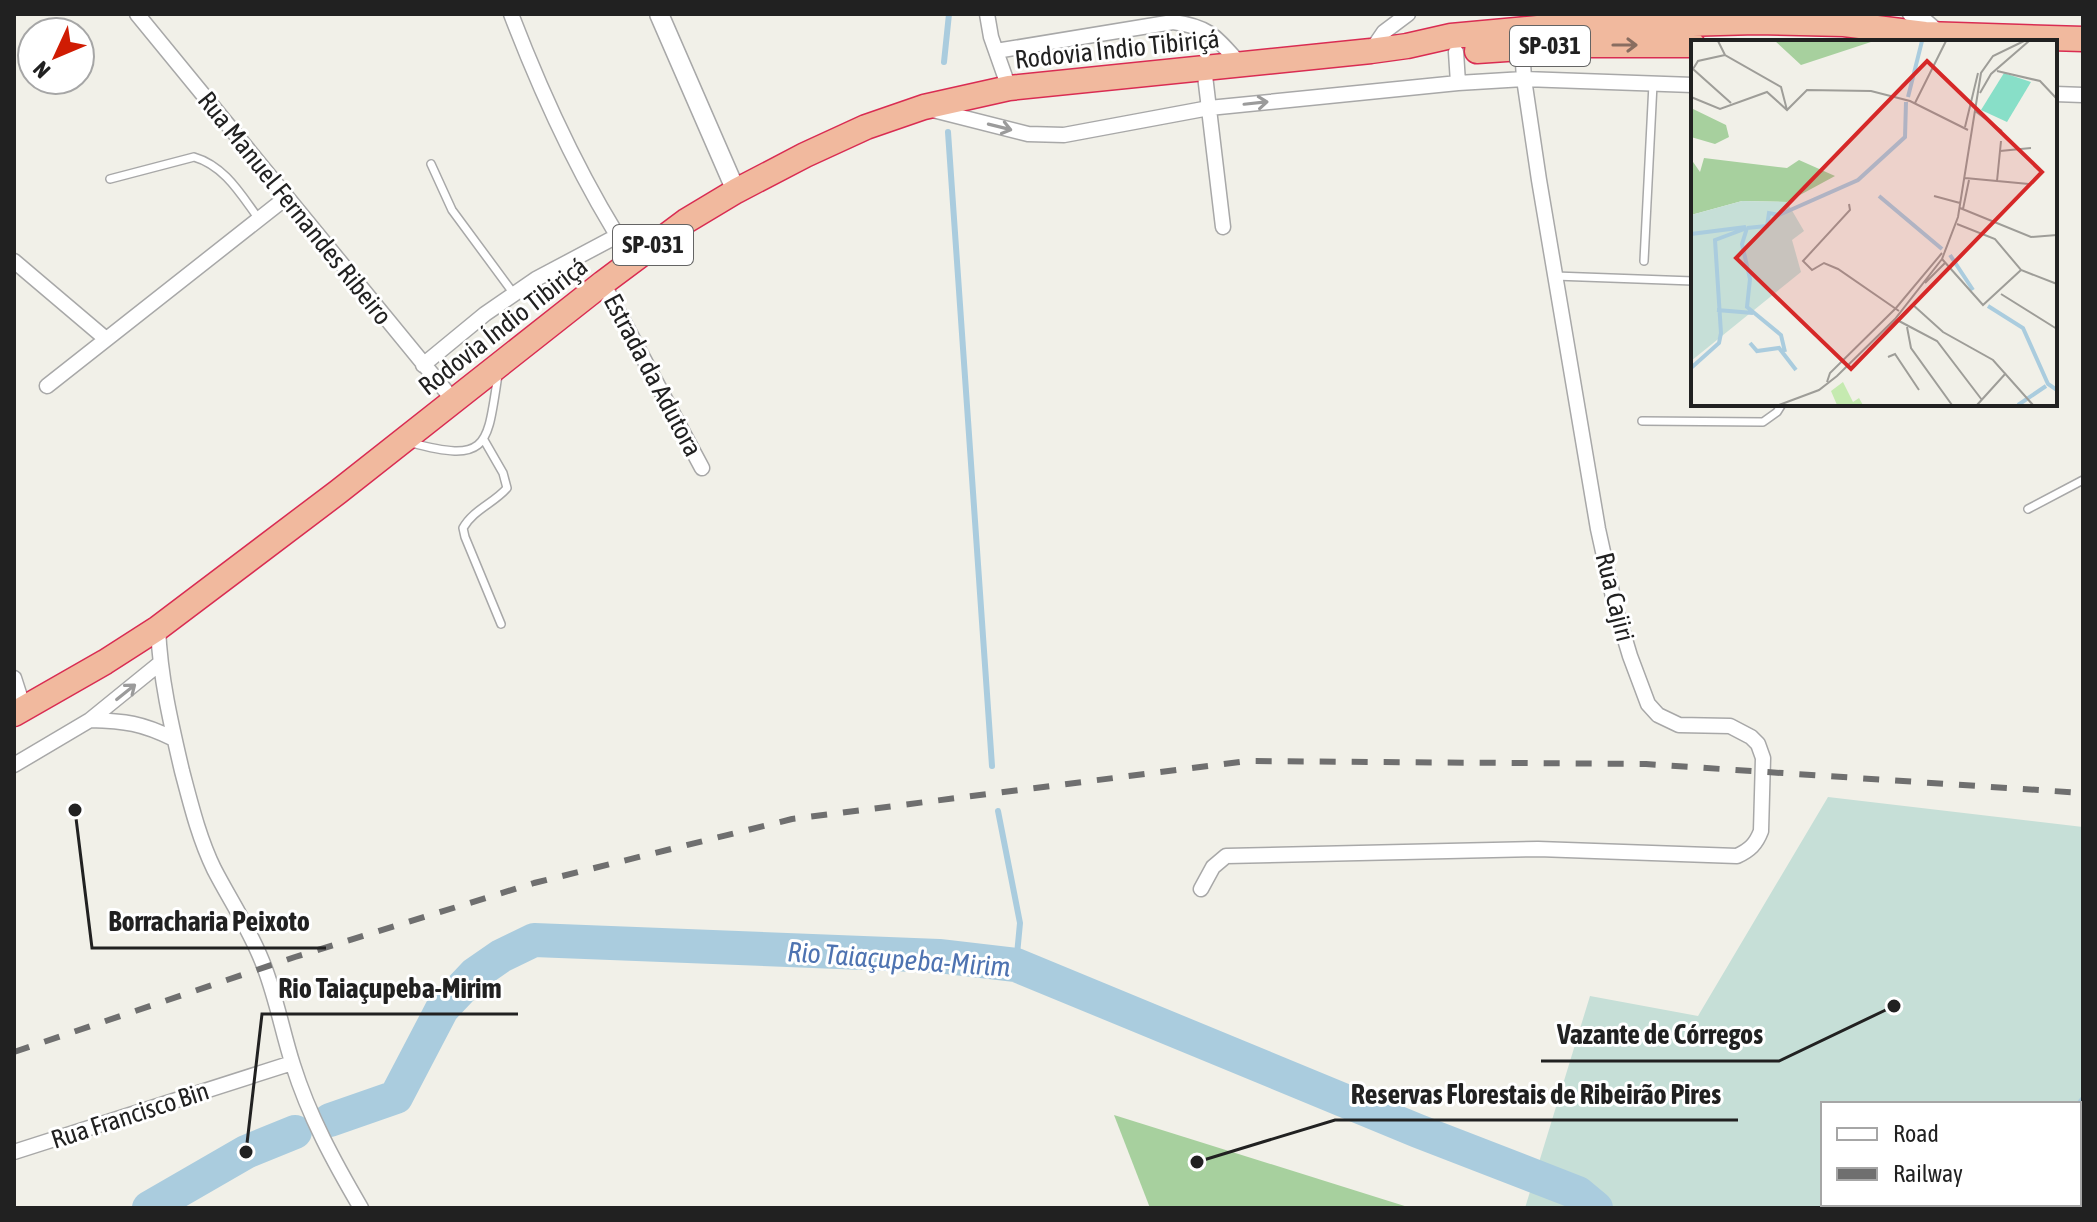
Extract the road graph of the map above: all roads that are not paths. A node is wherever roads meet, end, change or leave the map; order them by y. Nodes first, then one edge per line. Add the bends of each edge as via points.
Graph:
1 (137, 14) edge
2 (511, 14) edge
3 (659, 14) edge
4 (987, 14) edge
5 (1408, 14) edge
6 (1910, 14) edge
7 (1948, 37) edge
8 (2083, 39) edge
9 (1909, 40) edge
10 (1691, 45) edge
11 (1407, 46) junction
12 (1522, 47) junction
13 (996, 51) junction
14 (1371, 51) junction
15 (1456, 52) junction
16 (1240, 64) junction
17 (1204, 67) junction
18 (1524, 79) junction
19 (1458, 83) junction
20 (1653, 84) junction
21 (1691, 85) edge
22 (1009, 88) junction
23 (2057, 94) edge
24 (2083, 95) edge
25 (924, 107) junction
26 (1209, 108) junction
27 (431, 164) dead end
28 (110, 179) dead end
29 (736, 191) junction
30 (287, 197) junction
31 (259, 219) junction
32 (1223, 227) dead end
33 (617, 236) junction
34 (633, 260) junction
35 (14, 261) edge
36 (1644, 261) dead end
37 (1555, 276) junction
38 (1691, 281) edge
39 (603, 283) junction
40 (514, 294) junction
41 (106, 339) junction
42 (423, 365) junction
43 (499, 365) junction
44 (47, 386) dead end
45 (454, 401) junction
46 (1781, 406) edge
47 (1642, 421) dead end
48 (402, 440) junction
49 (484, 440) junction
50 (702, 468) dead end
51 (2083, 480) edge
52 (2028, 509) dead end
53 (501, 624) dead end
54 (158, 628) junction
55 (159, 664) junction
56 (14, 678) edge
57 (19, 711) edge
58 (90, 720) junction
59 (174, 739) junction
60 (14, 765) edge
61 (1201, 889) dead end
62 (292, 1063) junction
63 (14, 1152) edge
64 (361, 1208) edge

1 - 30 street, Rua Manuel Fernandes Ribeiro
2 - 33 street via 572,156
3 - 29 street
4 - 13 street
5 - 14 street via 1384,32
6 - 7 street
7 - 8 highway, Rodovia Índio Tibiriçá / SP-031
7 - 9 highway, Rodovia Índio Tibiriçá / SP-031
7 - 11 highway, Rodovia Índio Tibiriçá / SP-031 via 1844,24 1756,22 1587,25 1451,36
12 -> 10 highway, Rodovia Índio Tibiriçá / SP-031
11 - 14 highway, Rodovia Índio Tibiriçá / SP-031
11 - 15 highway, Rodovia Índio Tibiriçá / SP-031
12 - 15 highway, Rodovia Índio Tibiriçá / SP-031
12 - 18 street, Rua Cajiri
13 - 16 street via 1173,22 1214,35
13 - 22 street
14 - 16 highway, Rodovia Índio Tibiriçá / SP-031
15 - 19 street
16 - 17 highway, Rodovia Índio Tibiriçá / SP-031
17 - 22 highway, Rodovia Índio Tibiriçá / SP-031
17 - 26 street
18 - 19 street
18 - 20 street
18 - 37 street, Rua Cajiri
26 -> 19 street
20 - 21 street
20 - 36 lane
22 - 25 highway, Rodovia Índio Tibiriçá / SP-031
23 - 24 street
25 -> 26 street via 1046,135
25 - 29 highway, Rodovia Índio Tibiriçá / SP-031 via 866,127
26 - 32 street
27 - 40 lane via 452,210
28 - 31 lane via 194,157 220,169
29 - 34 highway, Rodovia Índio Tibiriçá / SP-031
30 - 31 street
30 - 42 street, Rua Manuel Fernandes Ribeiro
31 - 41 street
33 - 34 street
33 - 40 street
34 - 39 highway, Rodovia Índio Tibiriçá / SP-031
35 - 41 street
37 - 38 lane
37 - 61 street, Rua Cajiri via 1598,529 1640,688 1667,721 1730,726 1758,744 1763,758 1757,841 1737,856 1538,849 1226,856
39 - 43 highway, Rodovia Índio Tibiriçá / SP-031
39 - 50 street, Estrada da Adutora
40 - 42 street
41 - 44 street
42 - 45 street, Rua Manuel Fernandes Ribeiro
43 - 45 highway, Rodovia Índio Tibiriçá / SP-031
43 - 49 lane
45 - 48 highway, Rodovia Índio Tibiriçá / SP-031
46 - 47 lane via 1763,422
48 - 49 lane via 452,452
48 - 54 highway, Rodovia Índio Tibiriçá / SP-031
49 - 53 lane via 507,488 463,528
51 - 52 lane
54 - 55 street
54 - 57 highway, Rodovia Índio Tibiriçá / SP-031
58 -> 55 street
55 - 59 street
56 - 57 street
58 - 59 street via 143,725
58 - 60 street
59 - 62 street via 194,819 262,961
62 - 63 street, Rua Francisco Bin
62 - 64 street via 332,1159

